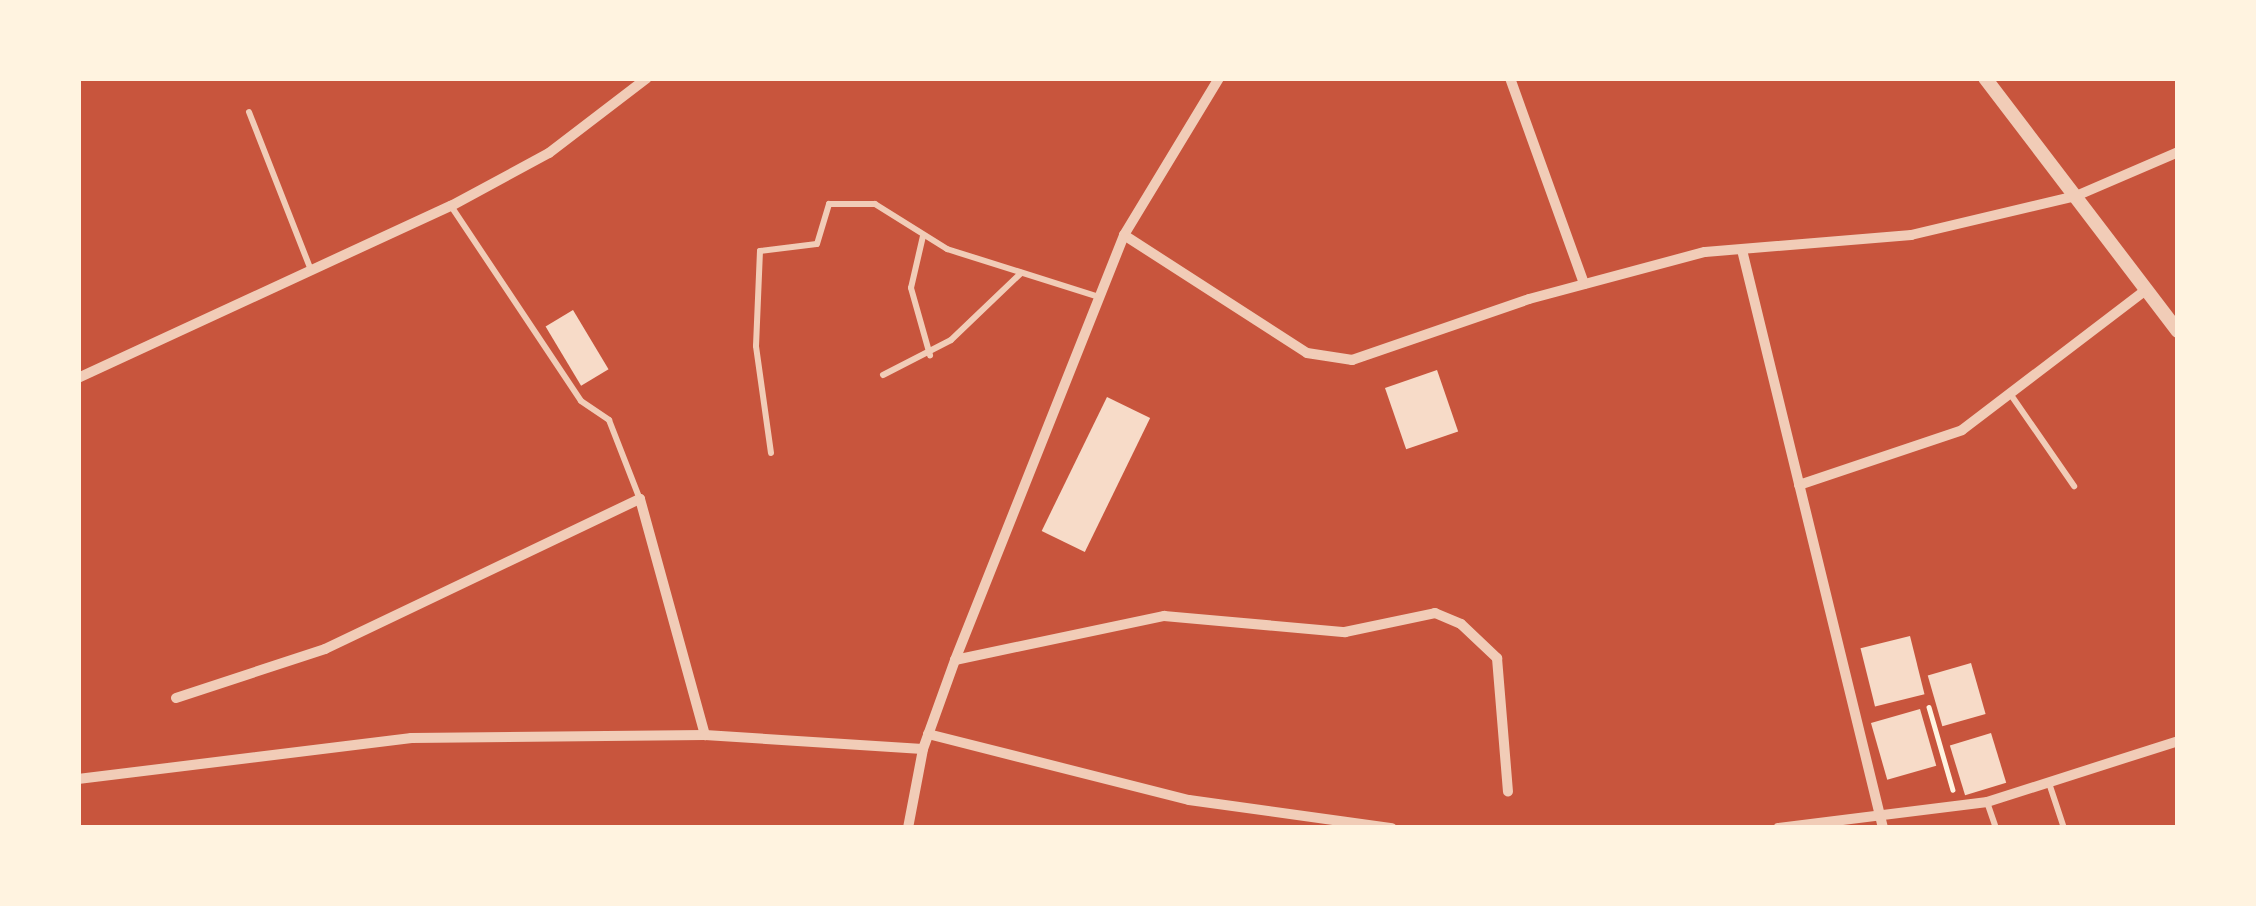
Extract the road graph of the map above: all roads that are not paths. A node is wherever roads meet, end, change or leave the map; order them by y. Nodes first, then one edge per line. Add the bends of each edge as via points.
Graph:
1 (647, 78) edge
2 (1219, 78) edge
3 (1510, 78) edge
4 (1985, 78) edge
5 (249, 112) dead end
6 (2178, 152) edge
7 (2076, 196) junction
8 (451, 206) junction
9 (923, 235) junction
10 (1124, 235) junction
11 (1742, 250) junction
12 (312, 272) junction
13 (1021, 273) junction
14 (1584, 284) junction
15 (2146, 290) junction
16 (1099, 297) junction
17 (2178, 331) edge
18 (930, 355) junction
19 (883, 375) dead end
20 (78, 378) edge
21 (2010, 393) junction
22 (771, 453) dead end
23 (1799, 485) junction
24 (2074, 485) dead end
25 (640, 499) junction
26 (955, 659) junction
27 (176, 698) dead end
28 (705, 734) junction
29 (928, 734) junction
30 (2178, 741) edge
31 (923, 749) junction
32 (78, 779) edge
33 (2048, 784) junction
34 (1508, 793) dead end
35 (1988, 802) junction
36 (1881, 822) edge
37 (908, 828) edge
38 (1392, 828) edge
39 (1778, 828) edge
40 (1996, 828) edge
41 (2064, 828) edge

1 - 8 street via 549,153
2 - 10 street
3 - 14 street
4 - 7 street
5 - 12 lane
6 - 7 street
7 - 11 street via 1911,235
7 - 15 street
8 - 12 street
8 - 25 lane via 581,401 609,420
9 - 13 lane
9 - 18 lane via 911,288
9 - 22 lane via 875,204 836,201 823,213 814,246 760,251 756,346
10 - 14 street via 1307,352 1352,361
10 - 16 street
11 - 14 street
11 - 23 street
12 - 20 street
13 - 16 lane
13 - 18 lane
15 - 17 street
15 - 21 street
16 - 26 street
18 - 19 lane
21 - 23 street via 1962,430
21 - 24 lane
23 - 36 street
25 - 27 street via 325,649
25 - 28 street
26 - 29 street
26 - 34 street via 1165,616 1345,632 1435,613 1461,624 1497,658
28 - 31 street
28 - 32 street via 411,738
29 - 31 street
29 - 38 street via 1190,800
30 - 33 street
31 - 37 street
33 - 35 street
33 - 41 lane
35 - 36 street
35 - 40 lane
36 - 39 street

